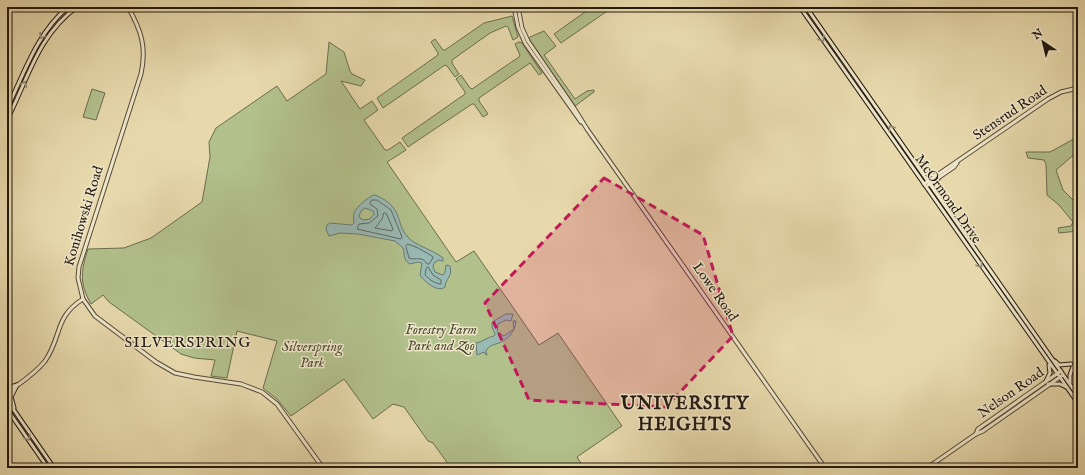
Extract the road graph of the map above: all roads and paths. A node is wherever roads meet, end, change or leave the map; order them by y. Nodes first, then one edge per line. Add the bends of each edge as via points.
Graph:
1 (68, 7) edge
2 (77, 7) edge
3 (128, 7) edge
4 (514, 7) edge
5 (518, 7) edge
6 (800, 7) edge
7 (806, 7) edge
8 (1078, 88) edge
9 (7, 109) edge
10 (7, 120) edge
11 (587, 129) junction
12 (921, 172) junction
13 (937, 176) junction
14 (929, 182) junction
15 (925, 185) junction
16 (935, 191) junction
17 (83, 299) junction
18 (1052, 359) junction
19 (1048, 361) junction
20 (1062, 373) junction
21 (1058, 375) junction
22 (1047, 383) junction
23 (18, 385) junction
24 (1070, 385) junction
25 (7, 388) edge
26 (1067, 388) junction
27 (7, 392) edge
28 (1078, 396) edge
29 (7, 400) edge
30 (1078, 403) edge
31 (7, 409) edge
32 (16, 413) junction
33 (48, 468) edge
34 (54, 468) edge
35 (323, 468) edge
36 (825, 468) edge
37 (927, 468) edge

1 -> 9 street via 41,38
10 -> 2 street via 46,39 59,22
3 - 17 street, Konihowski Road via 141,33 143,63 79,267 78,278
4 - 11 street, Lowe Road via 518,27 525,43
5 - 11 street, Lowe Road via 522,28 528,41
6 -> 15 street, McOrmond Drive
12 -> 7 street, McOrmond Drive
8 - 13 street, Stensrud Road via 1061,92 1048,99 954,167
11 - 36 street, Lowe Road
12 - 13 street
12 - 14 street, McOrmond Drive
13 - 14 street, Stensrud Road
13 - 16 street
14 - 15 street, Stensrud Road
14 - 16 street, McOrmond Drive
15 -> 19 street, McOrmond Drive
16 - 18 street, McOrmond Drive
17 - 23 street via 65,314 44,361
17 - 35 street, Konihowski Road via 95,316 166,368 184,375 240,384 259,390 269,397 284,413
18 - 20 street, McOrmond Drive
18 - 24 street via 1059,365 1072,366
19 - 21 street, McOrmond Drive
19 - 22 street via 1051,370
20 - 21 street, Nelson Road
20 - 24 street, McOrmond Drive
21 - 22 street, Nelson Road
21 - 26 street, McOrmond Drive
22 - 26 street via 1060,384
22 - 37 street, Nelson Road via 983,432 976,434
23 - 25 street
23 - 27 street
23 - 32 street via 11,397
24 - 28 street, McOrmond Drive
26 - 30 street, McOrmond Drive
29 - 32 street
31 -> 33 street
32 - 34 street

